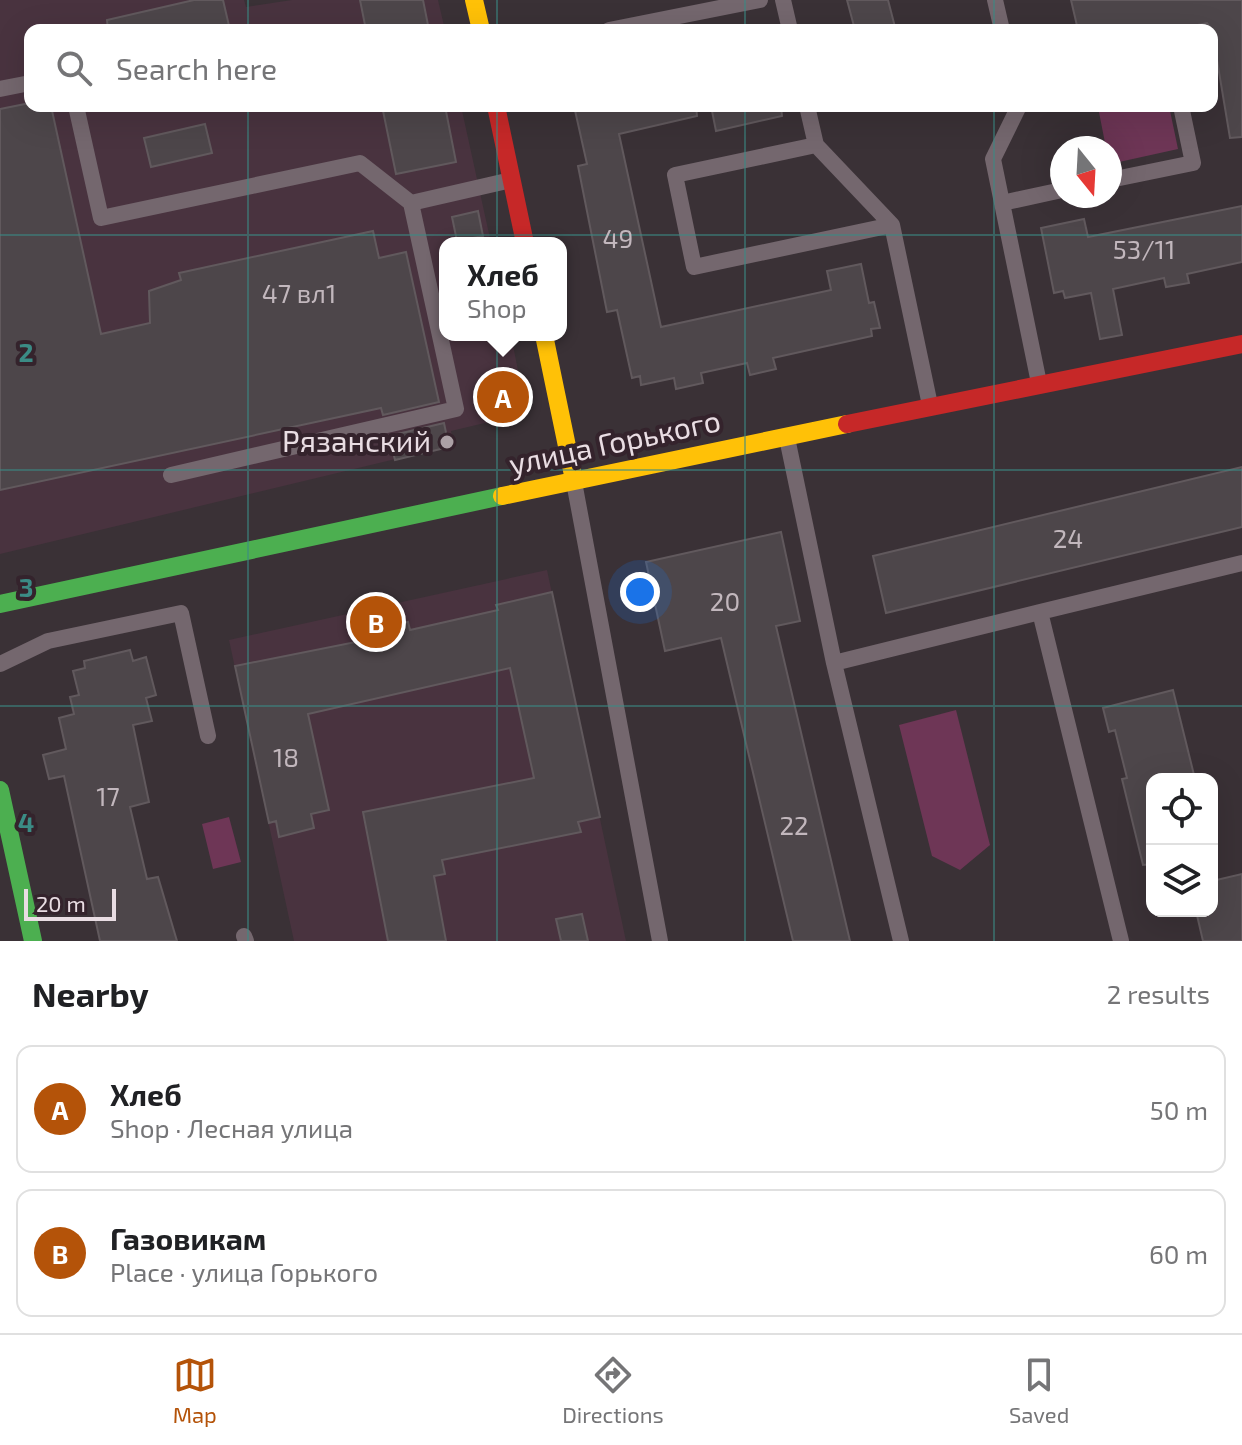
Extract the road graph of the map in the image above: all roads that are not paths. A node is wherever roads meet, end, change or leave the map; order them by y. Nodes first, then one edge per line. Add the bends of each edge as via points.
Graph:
1 (474, 0) edge
2 (760, 0) edge
3 (783, 0) edge
4 (995, 0) edge
5 (480, 24) edge
6 (639, 24) edge
7 (789, 24) edge
8 (1001, 24) edge
9 (24, 84) edge
10 (0, 89) edge
11 (77, 112) edge
12 (497, 112) edge
13 (808, 112) edge
14 (1016, 112) edge
15 (1182, 112) edge
16 (816, 145) junction
17 (1122, 178) edge
18 (511, 179) junction
19 (1050, 193) edge
20 (411, 203) junction
21 (1002, 203) junction
22 (892, 225) junction
23 (524, 237) edge
24 (439, 331) edge
25 (441, 341) edge
26 (545, 341) edge
27 (1242, 344) edge
28 (1039, 385) junction
29 (930, 407) junction
30 (787, 436) junction
31 (171, 475) dead end
32 (574, 480) junction
33 (1242, 563) edge
34 (0, 604) edge
35 (1040, 612) junction
36 (834, 663) junction
37 (0, 664) edge
38 (208, 736) dead end
39 (0, 790) edge
40 (33, 941) edge
41 (660, 941) edge
42 (901, 941) edge
43 (1121, 941) edge

1 - 5 street
2 - 6 lane
3 - 7 lane
4 - 8 lane
9 - 10 lane
11 - 20 lane via 101,218 360,163
12 - 18 street
13 - 16 lane
14 - 21 lane via 993,159
15 - 17 lane via 1193,163
16 - 22 lane
16 - 22 lane via 675,175 694,267
18 - 20 lane
18 - 23 street
19 - 21 lane
20 - 24 lane
21 - 28 lane
22 - 29 lane
25 - 31 lane via 456,409
26 - 32 street
27 - 28 street, улица Горького
28 - 29 street, улица Горького
29 - 30 street, улица Горького
30 - 32 street, улица Горького
30 - 36 lane
32 - 34 street, улица Горького
32 - 41 lane
33 - 35 lane
35 - 36 lane
35 - 43 lane
36 - 42 lane
37 - 38 lane via 48,641 181,613
39 - 40 street

